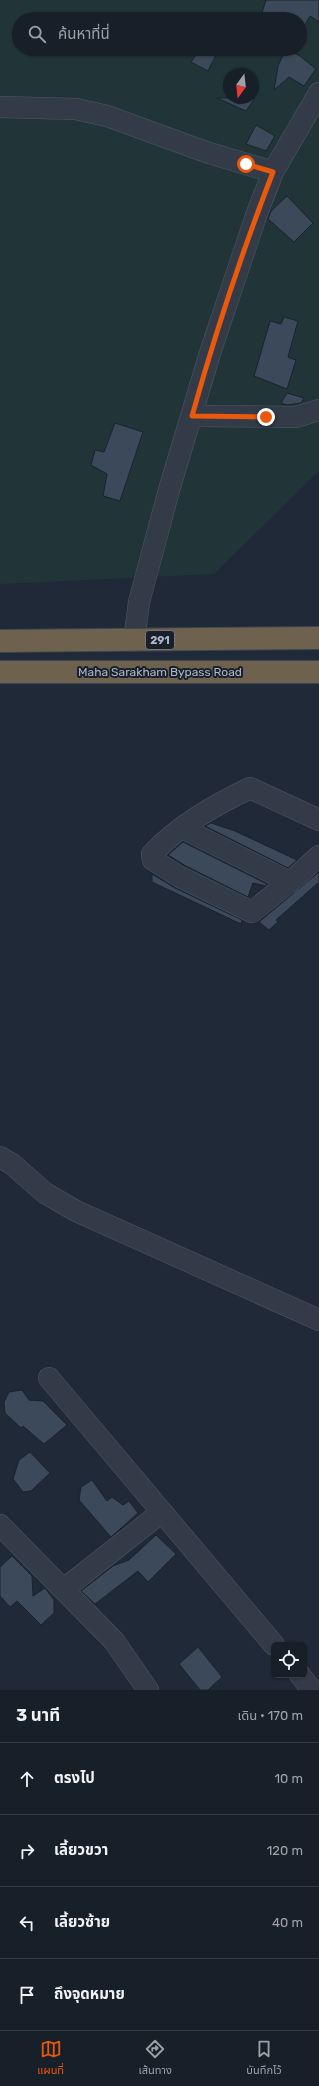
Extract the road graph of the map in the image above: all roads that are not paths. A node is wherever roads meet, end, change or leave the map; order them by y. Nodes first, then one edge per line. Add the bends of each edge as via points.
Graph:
1 (319, 93) edge
2 (0, 107) edge
3 (273, 172) junction
4 (319, 410) edge
5 (192, 416) junction
6 (319, 638) edge
7 (0, 641) edge
8 (134, 641) junction
9 (0, 672) edge
10 (319, 672) edge
11 (319, 820) edge
12 (182, 828) junction
13 (319, 856) edge
14 (290, 882) junction
15 (0, 1157) edge
16 (319, 1320) edge
17 (49, 1378) dead end
18 (162, 1512) junction
19 (0, 1525) edge
20 (64, 1589) junction
21 (271, 1642) edge
22 (302, 1678) edge
23 (148, 1690) edge
24 (312, 1690) edge

1 - 3 street
2 - 3 street via 76,109 107,116 206,152
3 - 5 street via 210,353
4 - 5 street via 296,417
5 - 8 street via 139,602
6 - 8 highway, 291
7 - 8 highway, 291
9 - 10 highway, Maha Sarakham Bypass Road
11 - 12 street via 250,788 218,804
12 - 14 street
12 - 14 street via 165,840 152,854 153,860 180,877 252,912
13 - 14 street
15 - 16 street via 12,1164 45,1193 76,1211
17 - 18 street
18 - 20 street
18 - 21 street
19 - 20 street
20 - 23 street via 114,1641
22 - 24 street

